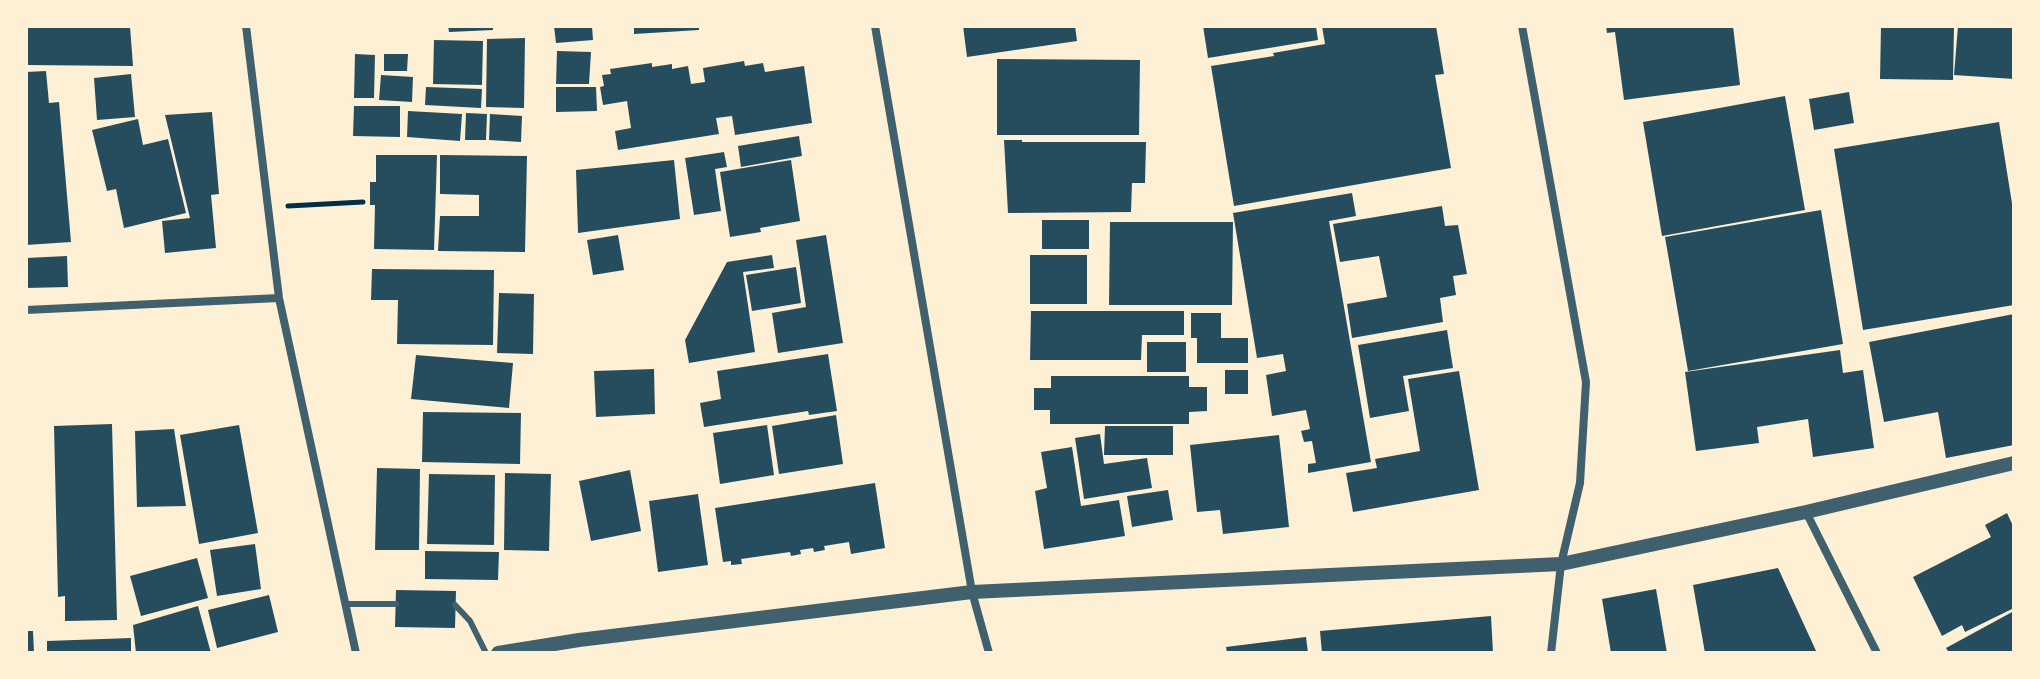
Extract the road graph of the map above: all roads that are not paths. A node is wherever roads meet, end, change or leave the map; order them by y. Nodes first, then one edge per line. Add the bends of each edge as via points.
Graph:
1 (246, 26) edge
2 (875, 26) edge
3 (1522, 26) edge
4 (279, 298) junction
5 (26, 310) edge
6 (2014, 463) edge
7 (1806, 512) junction
8 (1561, 564) junction
9 (972, 592) junction
10 (345, 604) junction
11 (396, 604) dead end
12 (455, 605) dead end
13 (356, 653) edge
14 (486, 653) edge
15 (498, 653) edge
16 (989, 653) edge
17 (1551, 653) edge
18 (1877, 653) edge

1 - 4 street
2 - 9 street
3 - 8 street via 1586,382 1580,483
4 - 5 street
4 - 10 street
6 - 7 street
7 - 8 street
7 - 18 street
8 - 9 street
8 - 17 street
9 - 15 street
9 - 16 street
10 - 11 lane
10 - 13 street
12 - 14 lane

